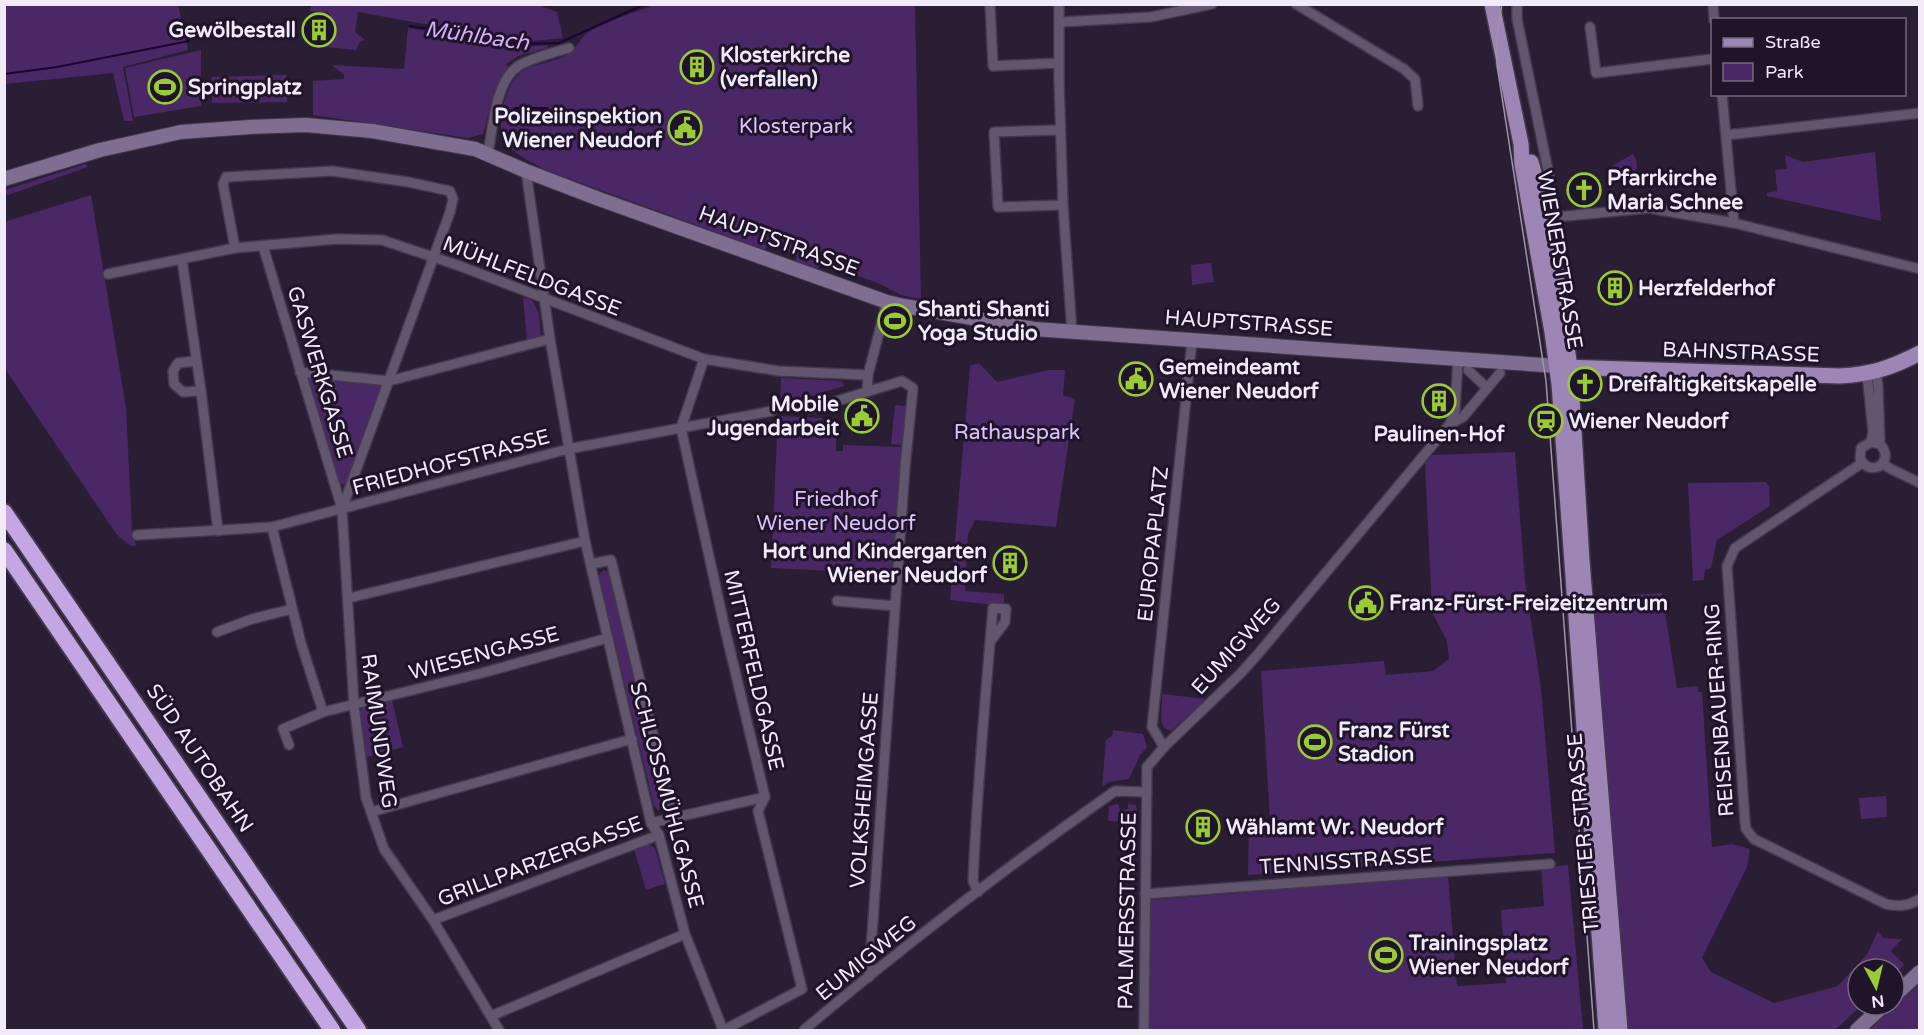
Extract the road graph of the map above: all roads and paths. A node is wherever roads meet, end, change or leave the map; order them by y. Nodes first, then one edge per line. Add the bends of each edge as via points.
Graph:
1 (990, 4) edge
2 (1059, 4) edge
3 (1212, 4) edge
4 (1296, 4) edge
5 (1492, 4) edge
6 (1517, 4) edge
7 (1059, 22) junction
8 (1590, 27) dead end
9 (569, 48) dead end
10 (1711, 59) edge
11 (1059, 63) junction
12 (1722, 96) edge
13 (1418, 106) dead end
14 (1920, 113) edge
15 (1060, 130) junction
16 (1726, 135) junction
17 (1521, 144) junction
18 (488, 153) junction
19 (526, 171) junction
20 (4, 179) edge
21 (1537, 184) junction
22 (1063, 205) junction
23 (1546, 218) junction
24 (1734, 223) junction
25 (263, 246) junction
26 (235, 248) junction
27 (432, 257) junction
28 (182, 260) junction
29 (1920, 269) edge
30 (108, 274) dead end
31 (545, 300) junction
32 (887, 302) junction
33 (1072, 332) junction
34 (550, 339) junction
35 (1192, 341) junction
36 (1920, 353) edge
37 (1458, 358) junction
38 (704, 359) junction
39 (196, 361) junction
40 (1563, 367) junction
41 (1468, 370) dead end
42 (300, 372) junction
43 (1500, 373) dead end
44 (1872, 373) junction
45 (868, 375) junction
46 (389, 381) junction
47 (1487, 388) junction
48 (201, 390) junction
49 (867, 391) junction
50 (811, 409) dead end
51 (772, 411) dead end
52 (1450, 424) junction
53 (681, 428) junction
54 (1875, 443) junction
55 (568, 449) junction
56 (1862, 463) junction
57 (1883, 463) junction
58 (1920, 483) edge
59 (342, 509) junction
60 (4, 512) edge
61 (272, 527) junction
62 (218, 531) junction
63 (137, 535) dead end
64 (585, 541) junction
65 (4, 550) edge
66 (591, 564) junction
67 (348, 598) junction
68 (837, 601) dead end
69 (895, 606) junction
70 (292, 609) junction
71 (217, 633) dead end
72 (1583, 634) junction
73 (608, 638) junction
74 (990, 642) dead end
75 (354, 705) junction
76 (323, 712) junction
77 (632, 739) junction
78 (289, 745) dead end
79 (1164, 747) junction
80 (1147, 792) junction
81 (765, 797) junction
82 (371, 812) junction
83 (673, 818) junction
84 (651, 823) junction
85 (659, 835) junction
86 (1550, 864) dead end
87 (978, 892) junction
88 (1145, 894) junction
89 (1920, 899) edge
90 (433, 920) junction
91 (685, 934) junction
92 (869, 977) junction
93 (491, 1016) junction
94 (1871, 1017) edge
95 (332, 1030) edge
96 (358, 1030) edge
97 (499, 1030) edge
98 (723, 1030) edge
99 (804, 1030) edge
100 (1144, 1030) edge
101 (1606, 1030) edge
102 (1620, 1030) edge
103 (1857, 1030) edge

1 - 11 street via 993,66
2 - 7 street
3 - 7 street via 1151,17
4 - 13 street via 1404,69 1415,79
5 - 17 main road, WIENERSTRASSE
6 - 21 street, WIENERSTRASSE via 1549,175
7 - 11 street
8 - 10 street via 1596,73
9 - 18 street via 518,66 506,78
11 - 15 street
12 - 16 street
14 - 16 street
15 - 22 street
15 - 22 street via 994,132 998,207
16 - 24 street
17 - 21 main road, WIENERSTRASSE
17 - 40 main road, WIENERSTRASSE
18 - 19 street, HAUPTSTRASSE
18 - 20 street, HAUPTSTRASSE via 462,145 362,130 250,127 170,135 100,150
19 - 31 street, SCHLOSSMÜHLGASSE
19 - 32 street, HAUPTSTRASSE
21 - 23 main road, WIENERSTRASSE
22 - 33 street
23 - 24 street via 1650,208
23 - 40 main road, WIENERSTRASSE
24 - 29 street
25 - 26 street, MÜHLFELDGASSE
25 - 27 street, MÜHLFELDGASSE via 337,239 382,240
25 - 42 street, GASWERKGASSE
26 - 27 street via 223,184 226,177 332,171 450,191 450,212
26 - 28 street, MÜHLFELDGASSE
27 - 31 street, MÜHLFELDGASSE
27 - 46 street
28 - 30 street, MÜHLFELDGASSE
28 - 39 street
31 - 34 street, SCHLOSSMÜHLGASSE
31 - 38 street, MÜHLFELDGASSE
32 - 33 street, HAUPTSTRASSE via 986,322
32 - 45 street
33 - 35 street, HAUPTSTRASSE
34 - 46 street
34 - 55 street, SCHLOSSMÜHLGASSE
35 - 37 street, HAUPTSTRASSE
35 - 79 street, EUROPAPLATZ via 1152,726
36 - 44 main road, BAHNSTRASSE
37 - 40 street, HAUPTSTRASSE
37 - 52 street, EUMIGWEG via 1455,411
38 - 45 street, MÜHLFELDGASSE via 779,371
38 - 53 street
39 - 48 street
39 - 48 street via 178,363 173,371 174,384 183,392
40 - 44 main road, BAHNSTRASSE via 1830,376
40 - 72 main road, WIENERSTRASSE
41 - 47 street
42 - 46 street
42 - 59 street, GASWERKGASSE
43 - 47 street
44 - 54 street
45 - 49 street
46 - 59 street
47 - 52 street via 1463,417
48 - 62 street
49 - 50 street
49 - 69 street, VOLKSHEIMGASSE via 902,381 913,388
51 - 53 street, FRIEDHOFSTRASSE
52 - 79 street, EUMIGWEG via 1258,654
53 - 55 street, FRIEDHOFSTRASSE
53 - 81 street, MITTERFELDGASSE
54 - 56 street via 1861,448
54 - 57 street via 1885,452
55 - 59 street, FRIEDHOFSTRASSE
55 - 64 street, SCHLOSSMÜHLGASSE
56 - 57 street via 1870,468
56 - 89 street, REISENBAUER-RING via 1735,548 1727,566 1746,829 1754,840 1886,904 1909,905
57 - 58 street
59 - 61 street, FRIEDHOFSTRASSE
59 - 67 street, RAIMUNDWEG
60 - 96 highway, SÜD AUTOBAHN
61 - 62 street, FRIEDHOFSTRASSE
61 - 70 street
62 - 63 street, FRIEDHOFSTRASSE
64 - 66 street, SCHLOSSMÜHLGASSE
64 - 67 street
65 - 95 highway
66 - 73 street, SCHLOSSMÜHLGASSE
66 - 83 street, SCHLOSSMÜHLGASSE via 611,560
67 - 75 street, RAIMUNDWEG
68 - 69 street
69 - 92 street, VOLKSHEIMGASSE
70 - 71 street
70 - 76 street
72 - 101 main road, TRIESTER STRASSE
72 - 102 main road, TRIESTER STRASSE
73 - 75 street, WIESENGASSE
73 - 77 street, SCHLOSSMÜHLGASSE
74 - 87 street via 973,870
75 - 76 street, WIESENGASSE
75 - 82 street, RAIMUNDWEG
76 - 78 street, WIESENGASSE via 283,729
77 - 82 street
77 - 84 street, SCHLOSSMÜHLGASSE
79 - 80 street, EUMIGWEG via 1147,767
80 - 87 street, EUMIGWEG via 1115,791
80 - 88 street, PALMERSSTRASSE
81 - 83 street, GRILLPARZERGASSE
81 - 98 street, MITTERFELDGASSE via 758,811 802,989
82 - 90 street, RAIMUNDWEG via 384,849
83 - 84 street, GRILLPARZERGASSE
84 - 85 street, SCHLOSSMÜHLGASSE
85 - 90 street, GRILLPARZERGASSE
85 - 91 street, SCHLOSSMÜHLGASSE
86 - 88 street, TENNISSTRASSE
87 - 92 street, EUMIGWEG
88 - 100 street, PALMERSSTRASSE
90 - 93 street, RAIMUNDWEG
91 - 93 street
91 - 98 street, SCHLOSSMÜHLGASSE
92 - 99 street, EUMIGWEG
93 - 97 street, RAIMUNDWEG
94 - 103 street

